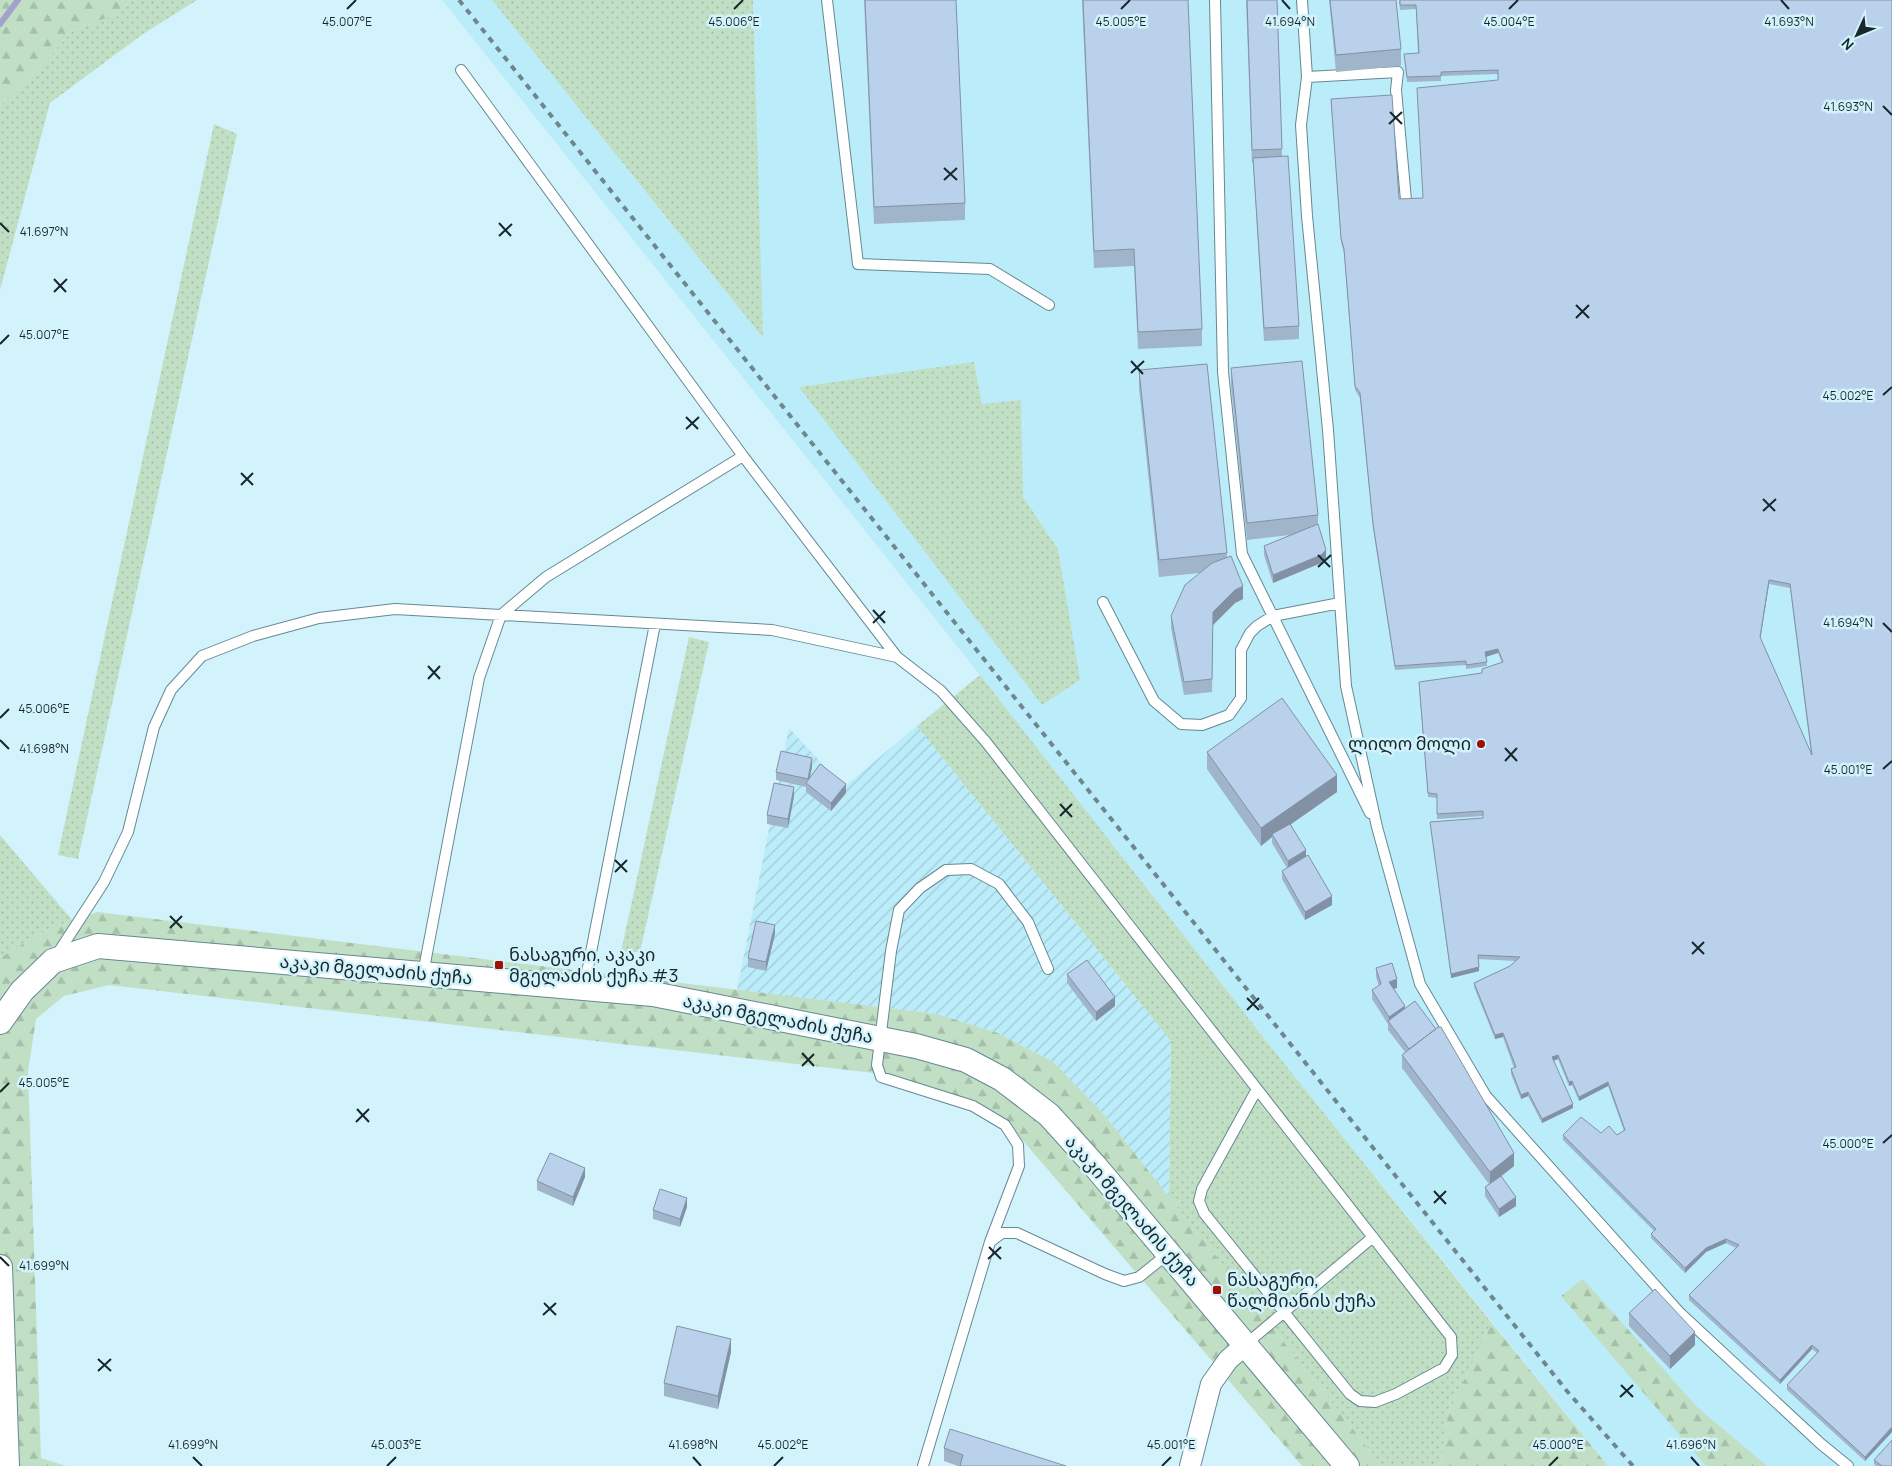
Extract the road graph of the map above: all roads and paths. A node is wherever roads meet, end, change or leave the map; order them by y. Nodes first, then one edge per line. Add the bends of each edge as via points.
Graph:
1 (827, 0) edge
2 (1215, 0) edge
3 (1302, 0) edge
4 (461, 70) dead end
5 (1307, 77) junction
6 (1408, 217) edge
7 (1049, 305) dead end
8 (743, 456) junction
9 (1102, 602) dead end
10 (1340, 603) junction
11 (501, 615) junction
12 (1274, 616) junction
13 (655, 624) junction
14 (897, 657) junction
15 (1377, 828) junction
16 (53, 961) junction
17 (1048, 969) dead end
18 (423, 974) junction
19 (584, 988) junction
20 (0, 1022) edge
21 (881, 1039) junction
22 (1257, 1089) junction
23 (1373, 1237) junction
24 (990, 1242) junction
25 (1169, 1254) junction
26 (0, 1267) edge
27 (1284, 1312) junction
28 (1245, 1345) junction
29 (7, 1466) edge
30 (923, 1466) edge
31 (1190, 1466) edge
32 (1347, 1466) edge
33 (1848, 1466) edge

1 - 7 lane via 858,264 990,269
2 - 12 lane via 1224,372 1242,554
3 - 5 lane
4 - 8 lane
5 - 6 lane via 1398,72 1396,90
5 - 10 lane via 1302,143
8 - 11 lane via 546,577
8 - 14 lane
9 - 12 lane via 1154,701 1181,724 1202,725 1229,715 1241,698 1241,650 1250,633
10 - 12 lane
10 - 15 lane via 1346,686
11 - 13 lane
11 - 16 lane via 395,609 319,618 253,636 202,656 171,690 154,727 128,832 104,882
11 - 18 lane via 479,678
12 - 15 lane
13 - 14 lane via 772,630
13 - 19 lane
14 - 22 lane via 941,690 986,742
15 - 33 lane via 1420,984 1486,1096 1680,1313
16 - 18 street, აკაკი მგელაძის ქუჩა via 98,946
16 - 20 street, აკაკი მგელაძის ქუჩა via 22,991
17 - 21 lane via 1028,922 1000,884 971,869 946,870 920,888 899,910
18 - 19 street, აკაკი მგელაძის ქუჩა
19 - 21 street, აკაკი მგელაძის ქუჩა via 653,994
21 - 24 lane via 877,1065 881,1077 973,1106 1005,1125 1018,1145 1019,1166
21 - 25 street, აკაკი მგელაძის ქუჩა via 966,1060 1002,1079 1049,1115
22 - 23 lane
22 - 27 lane via 1199,1201 1204,1214
23 - 27 lane
23 - 27 lane via 1451,1337 1452,1355 1444,1368 1396,1394 1375,1402 1360,1401 1350,1394
24 - 25 lane via 1002,1233 1017,1233 1124,1281 1139,1277
24 - 30 lane
25 - 28 street, აკაკი მგელაძის ქუჩა
26 - 29 street
27 - 28 lane
28 - 31 street via 1228,1360 1211,1384
28 - 32 street, აკაკი მგელაძის ქუჩა

